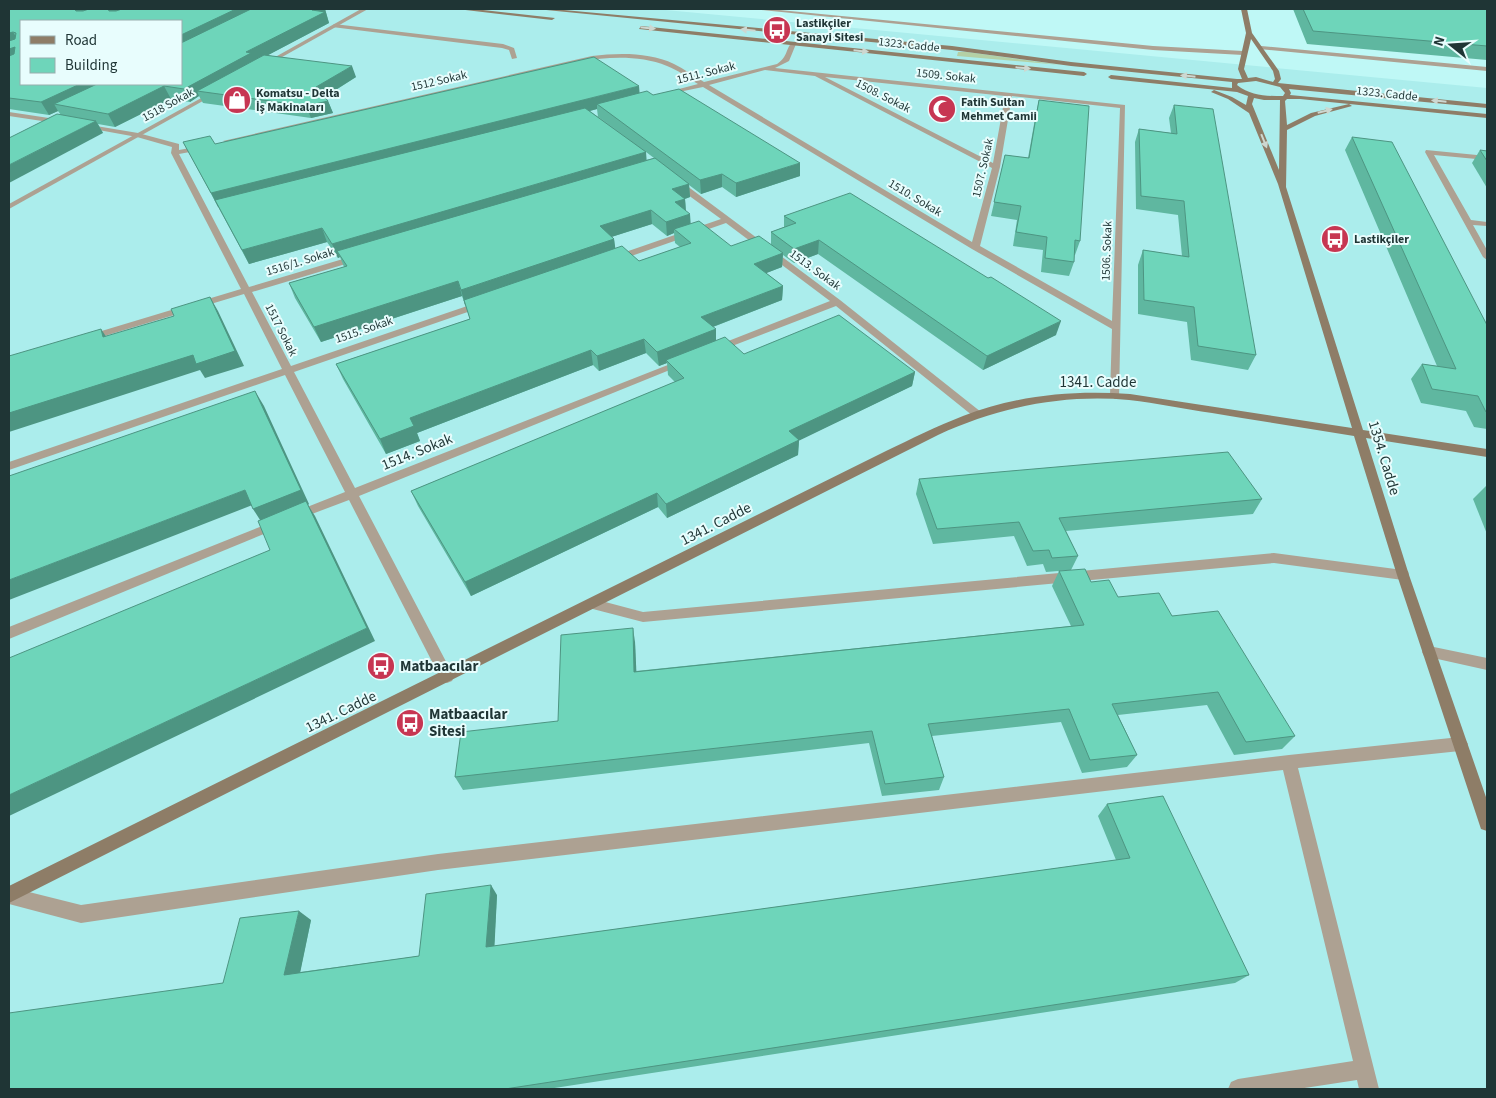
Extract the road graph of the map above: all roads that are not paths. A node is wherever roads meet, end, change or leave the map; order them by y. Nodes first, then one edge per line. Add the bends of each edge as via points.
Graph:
1 (365, 9) edge
2 (460, 9) edge
3 (539, 9) edge
4 (754, 9) edge
5 (1244, 9) edge
6 (558, 19) dead end
7 (334, 26) junction
8 (636, 27) dead end
9 (1249, 33) junction
10 (799, 35) junction
11 (887, 41) junction
12 (793, 44) junction
13 (952, 48) junction
14 (1261, 48) junction
15 (878, 53) junction
16 (1244, 53) junction
17 (514, 58) dead end
18 (946, 60) junction
19 (258, 69) edge
20 (767, 69) junction
21 (1487, 69) edge
22 (812, 73) junction
23 (1090, 75) dead end
24 (1099, 76) dead end
25 (1245, 79) junction
26 (1237, 81) junction
27 (1275, 83) junction
28 (704, 85) junction
29 (1282, 86) junction
30 (1195, 87) junction
31 (224, 88) edge
32 (1237, 90) junction
33 (1009, 94) junction
34 (659, 96) edge
35 (1251, 96) junction
36 (1284, 96) junction
37 (1370, 104) junction
38 (1123, 106) joint
39 (1487, 106) edge
40 (65, 112) edge
41 (1252, 112) junction
42 (9, 114) edge
43 (1487, 116) edge
44 (49, 120) junction
45 (33, 128) edge
46 (1284, 129) junction
47 (138, 135) junction
48 (223, 142) edge
49 (214, 144) edge
50 (175, 153) junction
51 (1487, 158) edge
52 (996, 167) junction
53 (671, 179) edge
54 (1282, 187) junction
55 (9, 207) edge
56 (727, 220) junction
57 (1468, 222) junction
58 (1487, 224) edge
59 (974, 247) junction
60 (370, 254) edge
61 (1487, 257) edge
62 (606, 262) edge
63 (246, 291) junction
64 (493, 300) edge
65 (838, 302) junction
66 (1117, 328) junction
67 (75, 342) edge
68 (709, 352) edge
69 (691, 360) edge
70 (287, 370) junction
71 (1115, 396) junction
72 (977, 414) junction
73 (1359, 431) junction
74 (1487, 453) edge
75 (9, 466) edge
76 (351, 494) junction
77 (1403, 575) junction
78 (594, 604) junction
79 (9, 633) edge
80 (1429, 652) junction
81 (1487, 664) edge
82 (447, 677) junction
83 (1460, 744) junction
84 (1289, 762) junction
85 (1487, 823) edge
86 (9, 896) edge
87 (1364, 1069) junction
88 (1238, 1089) edge
89 (1369, 1089) edge

1 - 7 street
2 - 6 main road
10 -> 3 main road
4 - 16 street via 1169,50
5 - 9 main road
7 - 17 street via 503,46 512,49
7 - 19 street
8 -> 12 main road, 1323. Cadde
9 - 14 main road
9 - 16 main road
10 - 11 main road
10 - 12 main road
11 - 13 main road
11 - 15 main road via 892,45 890,49
12 -> 15 main road, 1323. Cadde
12 - 20 street, 1511. Sokak via 786,60
13 - 18 main road
26 -> 13 main road
14 - 21 street
14 - 27 main road via 1276,71 1278,79
15 - 18 main road, 1323. Cadde
16 - 25 main road via 1241,70
18 -> 23 main road, 1323. Cadde
20 - 22 street, 1509. Sokak
20 - 28 street, 1511. Sokak
22 - 33 street, 1509. Sokak
22 - 52 street, 1508. Sokak
24 - 30 main road
25 - 26 main road
25 - 27 main road
26 - 32 main road via 1234,86
27 - 29 main road
28 - 34 street, 1511. Sokak
28 - 48 street, 1512 Sokak via 661,61 593,57
28 - 59 street, 1510. Sokak
29 - 36 main road, 1354. Cadde via 1288,93
39 -> 29 main road
30 - 32 main road
30 - 41 main road via 1230,98
31 - 47 street, 1518 Sokak
32 - 35 main road
33 - 38 street, 1509. Sokak
33 - 52 street, 1507. Sokak
35 - 36 main road, 1323. Cadde
35 - 41 main road
36 - 37 main road, 1323. Cadde
36 - 46 main road, 1354. Cadde
37 - 43 main road, 1323. Cadde
46 -> 37 main road via 1313,114
38 - 66 street, 1506. Sokak
40 - 44 street
41 -> 54 main road
42 - 44 street, 1517 Sokak
44 - 45 street
44 - 47 street, 1517 Sokak
46 - 54 main road, 1354. Cadde
47 - 50 street, 1517 Sokak via 176,146
47 - 55 street, 1518 Sokak
49 - 50 street
50 - 63 street, 1517 Sokak via 211,212
51 - 57 street via 1429,152
52 - 59 street, 1507. Sokak
53 - 56 street, 1513. Sokak
54 - 73 main road, 1354. Cadde
56 - 62 street
56 - 65 street, 1513. Sokak
57 - 58 street
57 - 61 street
59 - 66 street, 1510. Sokak
60 - 63 street, 1516/1. Sokak
63 - 67 street, 1516/1. Sokak
63 - 70 street, 1517 Sokak
64 - 70 street, 1515. Sokak
65 - 68 street
65 - 72 street, 1513. Sokak
66 - 71 street, 1506. Sokak
69 - 76 street, 1514. Sokak
70 - 75 street, 1515. Sokak
70 - 76 street, 1517 Sokak
71 - 72 main road, 1341. Cadde via 1039,399
71 - 73 main road, 1341. Cadde via 1148,398
72 - 78 main road, 1341. Cadde via 890,454
73 - 74 main road, 1341. Cadde
73 - 77 main road, 1354. Cadde
76 - 79 street, 1514. Sokak
76 - 82 street, 1517 Sokak
77 - 78 street via 1274,558 643,617
77 - 80 main road, 1354. Cadde
78 - 82 main road, 1341. Cadde
80 - 81 street
80 - 83 main road, 1354. Cadde
82 - 86 main road, 1341. Cadde
83 - 84 street
83 - 85 main road, 1354. Cadde
84 - 86 street via 438,862 81,914
84 - 87 street
87 - 88 street
87 - 89 street

